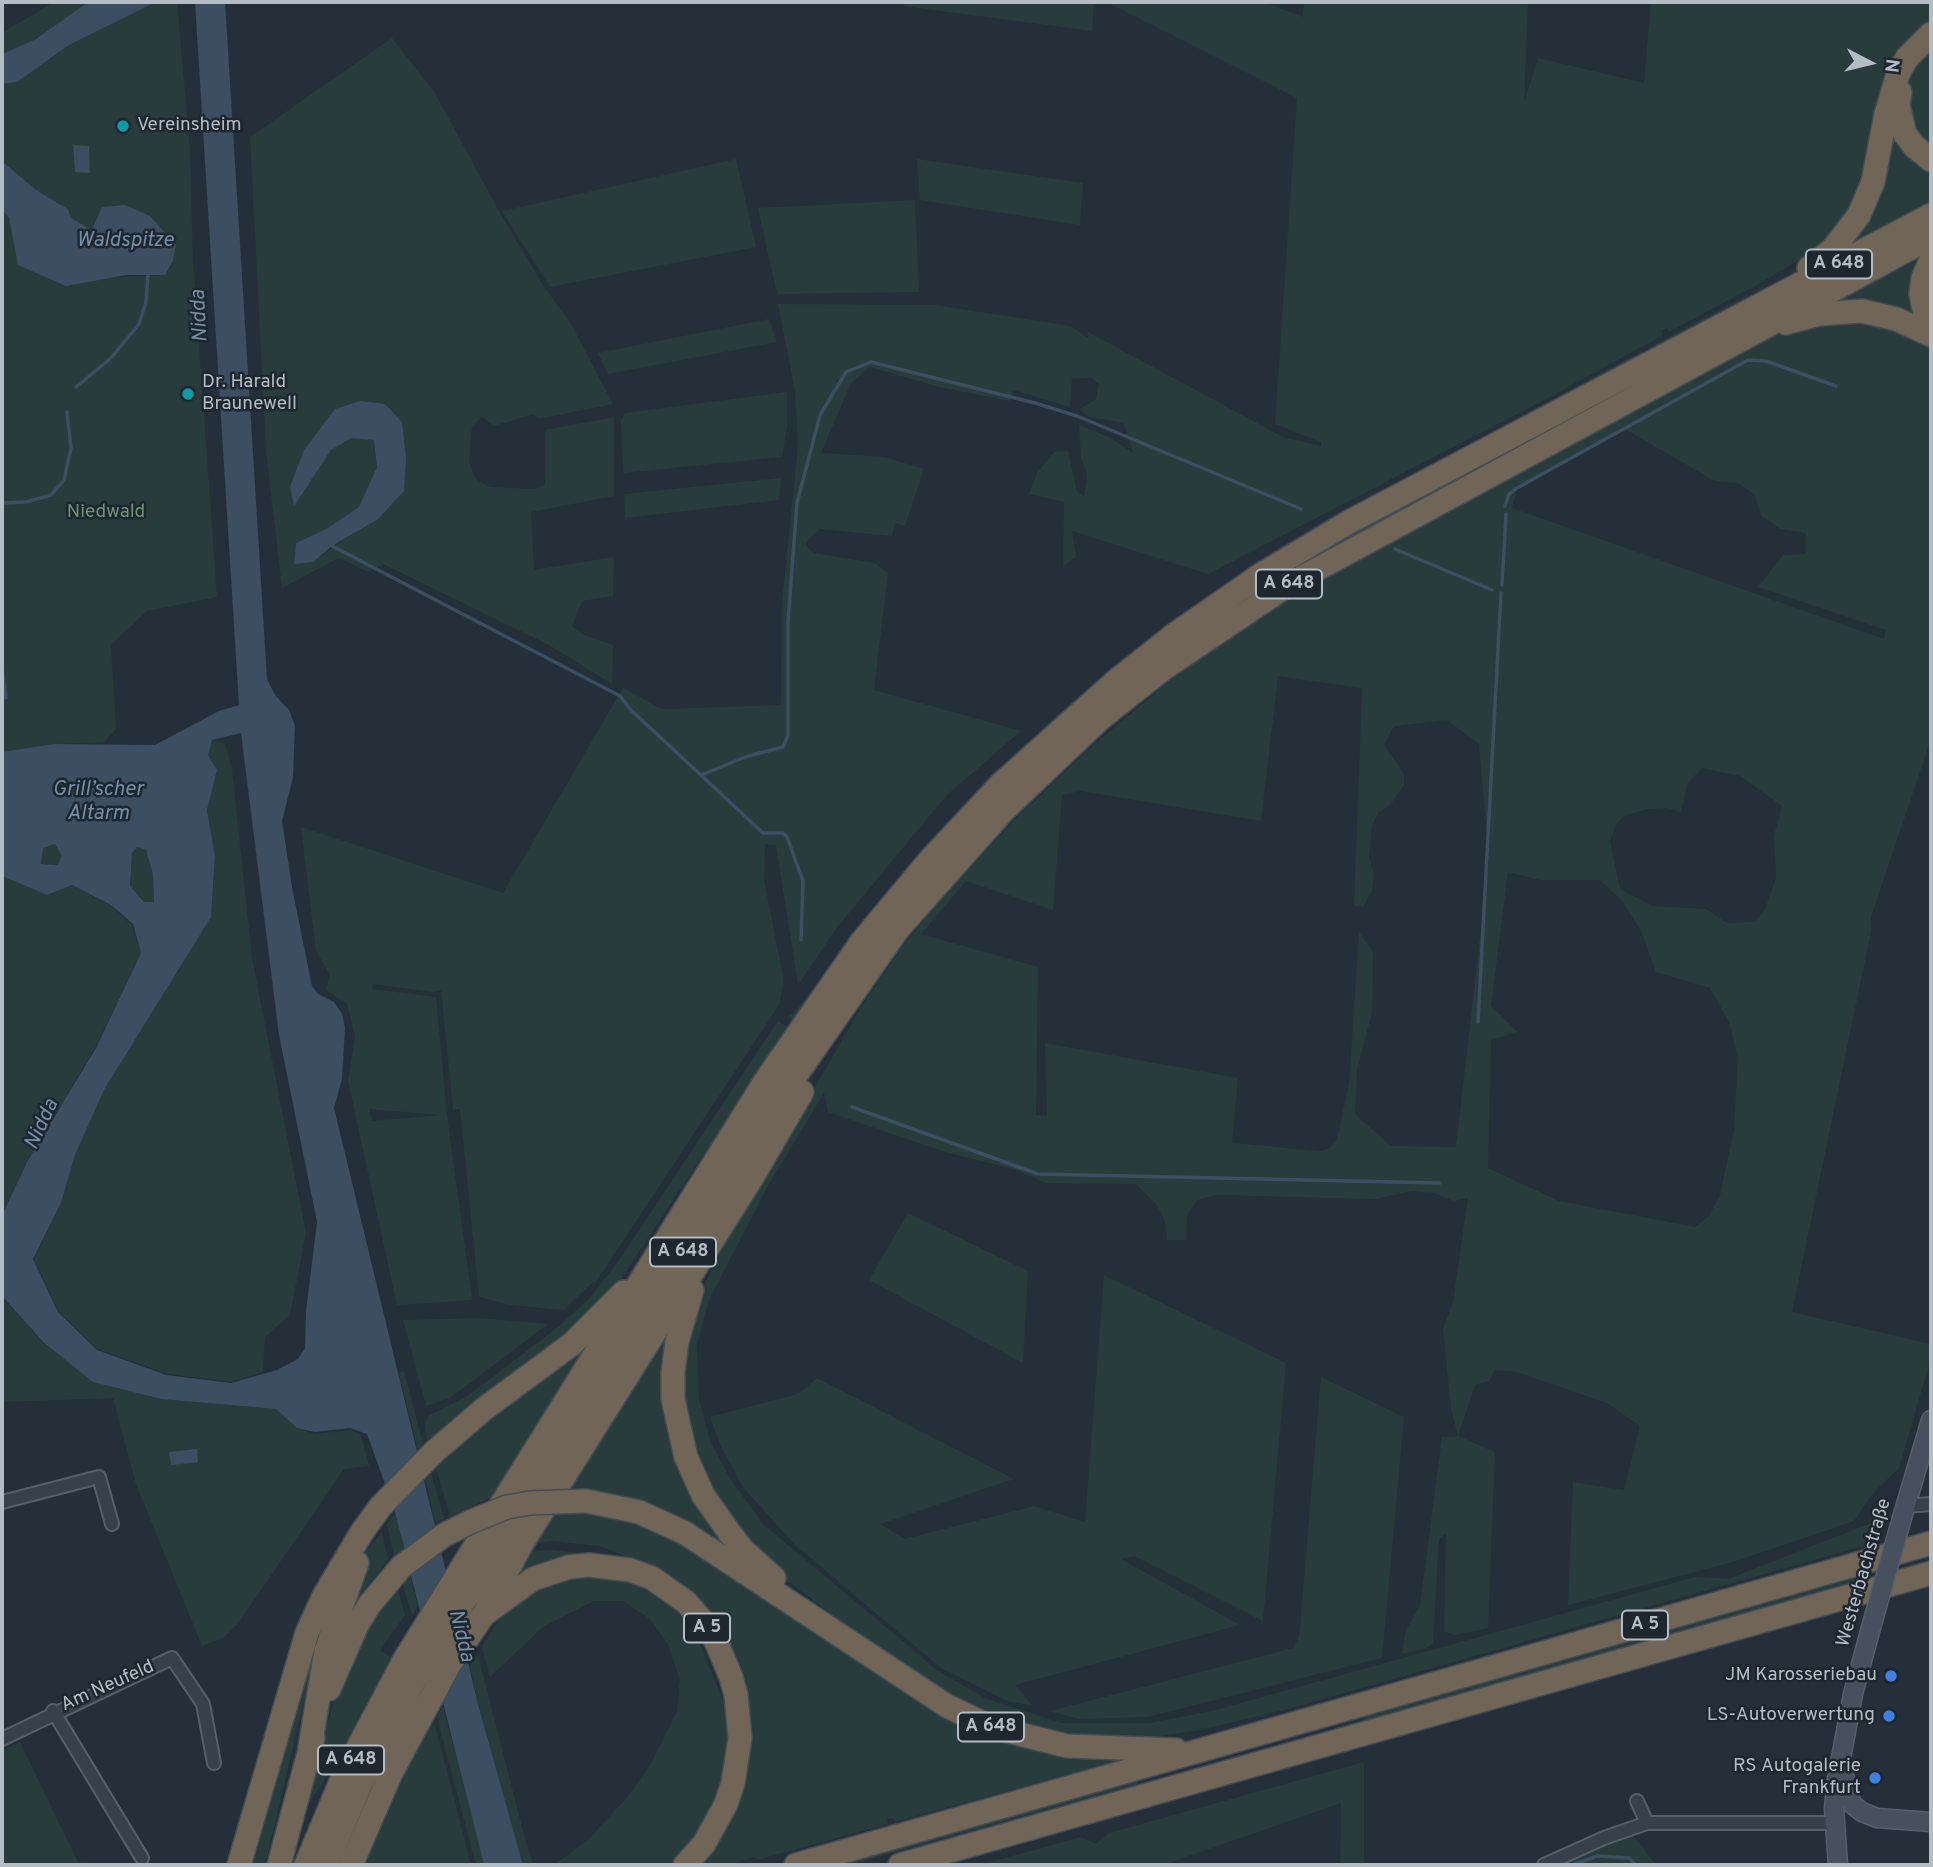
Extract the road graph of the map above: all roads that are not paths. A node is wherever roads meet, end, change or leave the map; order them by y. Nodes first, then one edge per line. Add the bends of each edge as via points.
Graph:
1 (1931, 34) edge
2 (1931, 42) edge
3 (1931, 160) edge
4 (1931, 215) edge
5 (1931, 237) edge
6 (1931, 260) edge
7 (1745, 310) junction
8 (1931, 325) edge
9 (1749, 334) junction
10 (1931, 335) edge
11 (898, 929) junction
12 (753, 1176) junction
13 (651, 1265) junction
14 (1931, 1420) edge
15 (2, 1502) edge
16 (1931, 1504) edge
17 (1904, 1512) junction
18 (112, 1524) dead end
19 (365, 1536) junction
20 (1931, 1543) edge
21 (1931, 1573) edge
22 (484, 1615) junction
23 (813, 1618) junction
24 (410, 1669) junction
25 (53, 1712) junction
26 (2, 1739) edge
27 (1197, 1749) junction
28 (309, 1753) junction
29 (1842, 1757) junction
30 (214, 1763) dead end
31 (1637, 1801) dead end
32 (1877, 1818) junction
33 (1931, 1822) edge
34 (1647, 1823) junction
35 (1835, 1823) junction
36 (142, 1858) dead end
37 (239, 1865) edge
38 (279, 1865) edge
39 (306, 1865) edge
40 (326, 1865) edge
41 (351, 1865) edge
42 (685, 1865) edge
43 (796, 1865) edge
44 (900, 1865) edge
45 (1544, 1865) edge
46 (1838, 1865) edge

1 - 7 highway via 1907,58 1895,81 1873,182 1854,223 1813,265
2 - 3 highway via 1908,68 1898,105 1905,134
4 - 7 highway, A 648
5 - 9 highway, A 648
6 - 8 highway via 1921,294
7 - 13 highway, A 648 via 1283,561 1174,635 1073,716 947,841 863,940 766,1080
9 - 10 highway via 1819,314 1862,311 1888,316
9 - 11 highway, A 648 via 1358,544 1163,669 1101,718 1003,811
11 - 12 highway, A 648
11 - 24 highway, A 648 via 792,1081 476,1581
12 - 22 highway, A 648 via 521,1545
12 - 23 highway, A 648 via 685,1309 677,1342 673,1399 686,1457 703,1495 743,1549
13 - 19 highway via 572,1344 434,1452 404,1482
13 - 24 highway, A 648 via 471,1554
14 - 17 main road, Westerbachstraße
15 - 18 street via 99,1477
16 - 17 street
17 - 29 main road, Westerbachstraße, bridge via 1853,1694
19 - 28 highway via 326,1651
19 - 37 highway via 324,1596 307,1633
20 - 27 highway, A 5
21 - 44 highway, A 5
22 - 41 highway, A 648 via 423,1711
22 - 42 highway, A 5 via 533,1579 589,1565 652,1578 701,1619 731,1678 740,1738 726,1804 704,1844
23 - 27 highway, A 648 via 947,1706 992,1727 1067,1746
23 - 28 highway, bridge via 685,1533 639,1512 586,1501 508,1507 444,1535 401,1567 370,1604 330,1685
24 - 39 highway, A 648 via 345,1772
24 - 40 highway, A 648
25 - 26 street, Am Neufeld
25 - 30 street, Am Neufeld via 172,1658 203,1704
25 - 36 street, Am Neufeld
27 - 43 highway, A 5
28 - 38 highway
29 - 32 main road via 1853,1805
29 - 35 main road, Westerbachstraße
31 - 34 street
32 - 33 main road
32 - 35 main road
34 - 35 street
34 - 45 street
35 - 46 main road, Westerbachstraße

